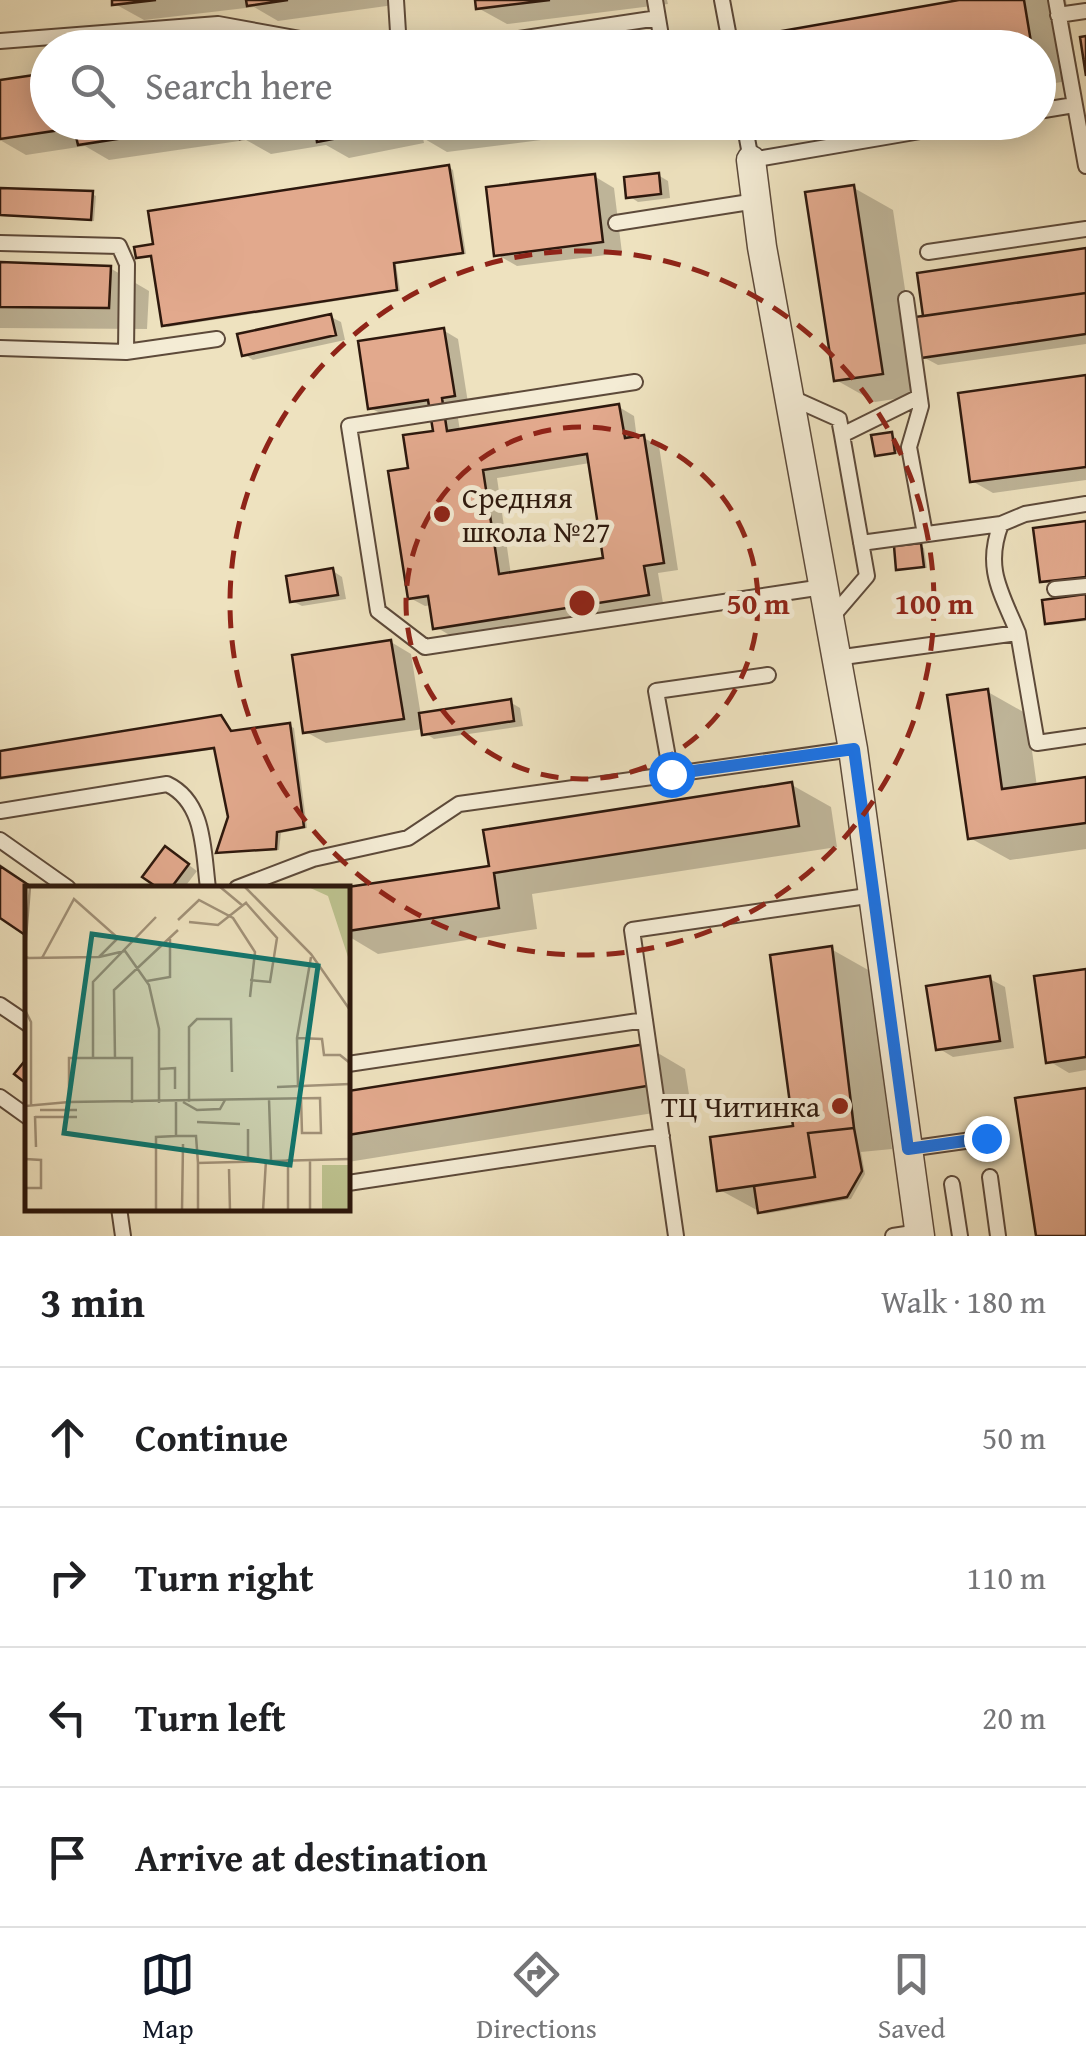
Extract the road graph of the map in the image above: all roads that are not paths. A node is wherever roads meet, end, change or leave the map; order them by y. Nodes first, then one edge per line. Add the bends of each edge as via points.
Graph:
1 (396, 0) edge
2 (655, 0) edge
3 (722, 0) edge
4 (1057, 8) edge
5 (1086, 12) edge
6 (658, 18) junction
7 (136, 30) edge
8 (251, 30) edge
9 (398, 30) edge
10 (579, 30) edge
11 (660, 30) edge
12 (727, 30) edge
13 (30, 38) edge
14 (0, 40) edge
15 (1074, 105) junction
16 (1056, 108) edge
17 (1082, 131) edge
18 (747, 140) edge
19 (868, 140) edge
20 (751, 160) junction
21 (1086, 166) edge
22 (756, 201) junction
23 (616, 222) dead end
24 (1086, 229) edge
25 (0, 243) edge
26 (928, 252) dead end
27 (906, 299) dead end
28 (217, 339) dead end
29 (0, 348) edge
30 (126, 352) junction
31 (634, 382) dead end
32 (789, 396) junction
33 (920, 397) junction
34 (842, 435) junction
35 (1086, 504) edge
36 (1001, 524) junction
37 (925, 534) junction
38 (861, 543) junction
39 (1086, 586) edge
40 (823, 588) junction
41 (1055, 589) dead end
42 (829, 621) junction
43 (1018, 633) junction
44 (836, 658) junction
45 (768, 675) dead end
46 (1086, 736) edge
47 (854, 749) junction
48 (671, 774) junction
49 (0, 811) edge
50 (0, 840) edge
51 (65, 886) edge
52 (208, 886) edge
53 (242, 886) edge
54 (874, 895) junction
55 (0, 1005) edge
56 (645, 1020) junction
57 (25, 1022) edge
58 (350, 1064) edge
59 (0, 1097) edge
60 (25, 1115) edge
61 (662, 1136) junction
62 (986, 1138) dead end
63 (908, 1149) junction
64 (990, 1177) dead end
65 (350, 1183) edge
66 (952, 1184) dead end
67 (120, 1211) edge
68 (911, 1235) edge
69 (124, 1236) edge
70 (676, 1236) edge
71 (960, 1236) edge
72 (998, 1236) edge

1 - 9 lane
2 - 6 lane
3 - 12 lane
4 - 5 lane
4 - 15 lane
6 - 10 lane
6 - 11 lane
7 - 8 lane via 218,24
13 - 14 lane
15 - 16 lane
15 - 17 lane
17 - 21 lane
18 - 20 lane
19 - 20 lane
20 - 22 street
22 - 23 lane
22 - 32 street
24 - 26 lane
25 - 30 lane via 120,246 127,264
27 - 33 lane
28 - 30 lane
29 - 30 lane
31 - 40 lane via 349,426 378,610 424,647
32 - 34 lane via 839,419
32 - 40 street
33 - 34 lane
33 - 37 lane via 909,447
34 - 38 lane
35 - 36 lane
36 - 37 lane
36 - 43 lane via 992,547 996,583
37 - 38 lane
38 - 42 lane via 867,576
39 - 41 lane
40 - 42 street
42 - 44 street
43 - 44 lane
43 - 46 lane via 1037,743
44 - 47 street
45 - 48 lane via 656,691
47 - 48 lane
47 - 54 street
48 - 53 lane via 459,804 408,838 313,859
49 - 52 lane via 167,784 184,792 199,822
50 - 51 lane
54 - 56 lane via 632,930
54 - 63 street
55 - 57 lane
56 - 58 lane
56 - 61 lane
59 - 60 lane
61 - 65 lane
61 - 70 lane
62 - 63 lane
63 - 68 street
64 - 72 lane
66 - 71 lane
67 - 69 lane

